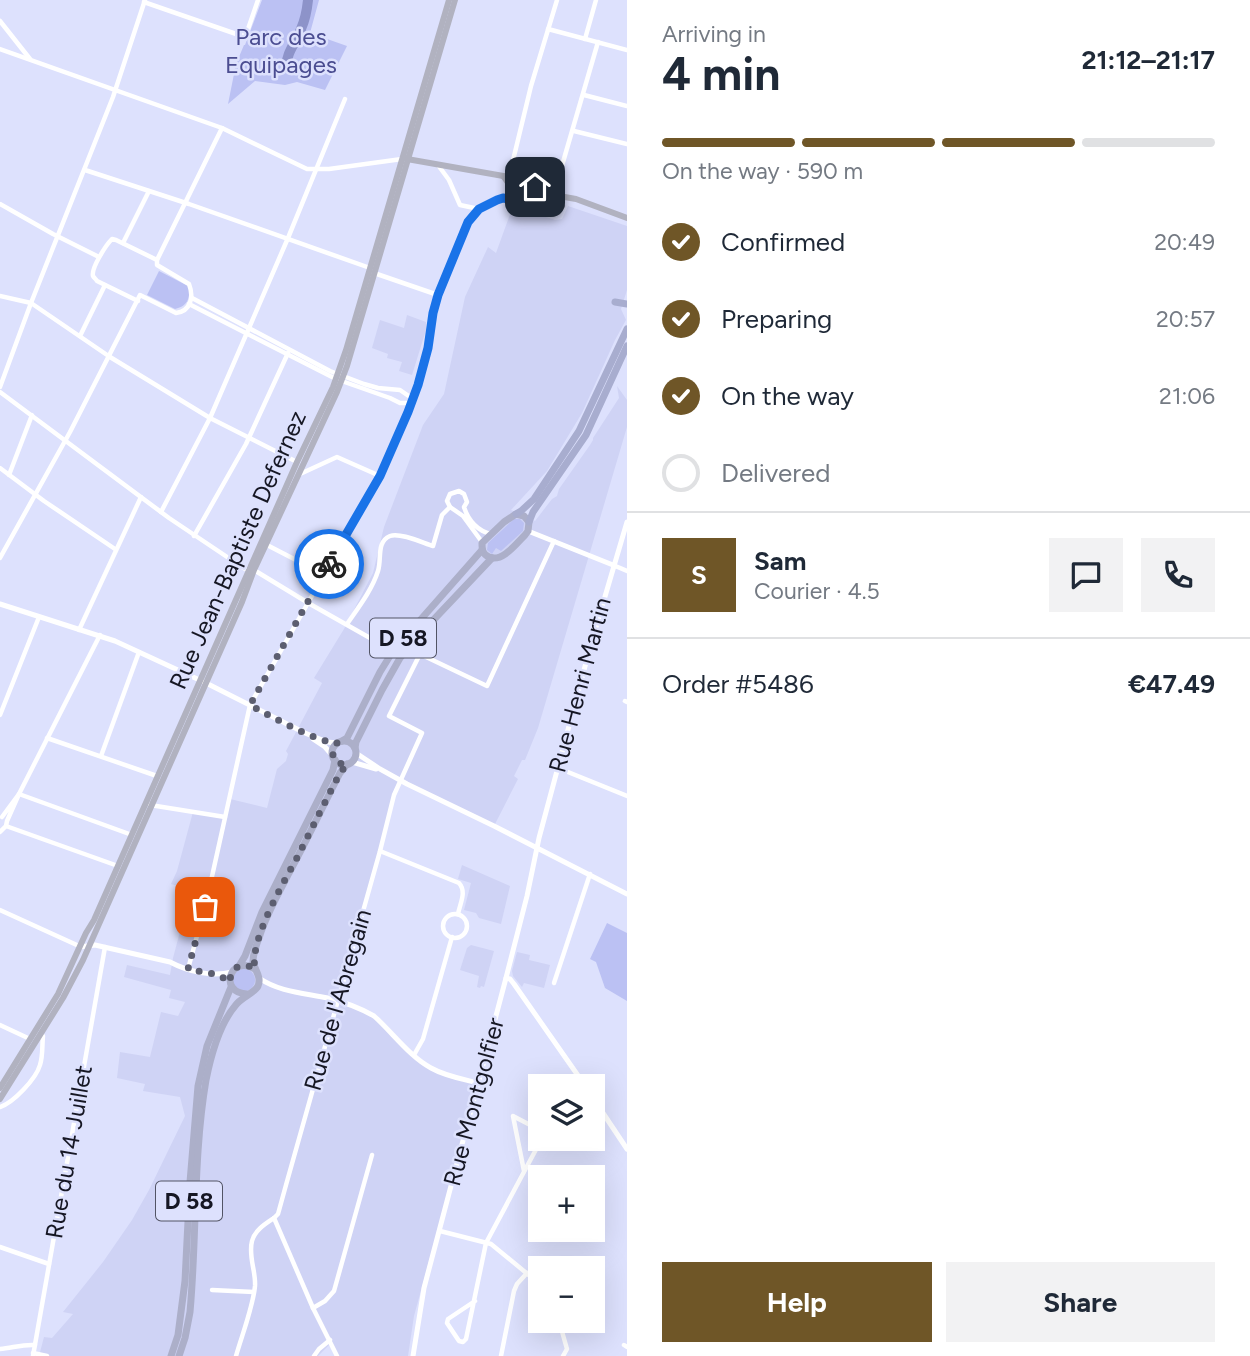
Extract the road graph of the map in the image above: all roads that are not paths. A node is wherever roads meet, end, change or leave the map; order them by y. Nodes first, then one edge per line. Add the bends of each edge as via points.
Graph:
1 (258, 0) edge
2 (449, 0) edge
3 (454, 0) edge
4 (557, 0) edge
5 (596, 0) edge
6 (144, 1) edge
7 (0, 21) edge
8 (548, 29) junction
9 (585, 39) junction
10 (598, 42) junction
11 (0, 49) edge
12 (627, 50) edge
13 (31, 60) junction
14 (115, 91) junction
15 (584, 95) junction
16 (345, 99) dead end
17 (627, 106) edge
18 (222, 128) junction
19 (573, 131) junction
20 (627, 144) edge
21 (406, 159) junction
22 (438, 165) junction
23 (456, 168) junction
24 (561, 169) dead end
25 (85, 170) junction
26 (316, 170) junction
27 (506, 177) junction
28 (449, 180) junction
29 (523, 183) junction
30 (149, 191) junction
31 (512, 191) junction
32 (559, 196) junction
33 (514, 200) junction
34 (186, 202) junction
35 (0, 204) edge
36 (562, 206) junction
37 (479, 209) junction
38 (627, 220) edge
39 (59, 236) junction
40 (288, 238) junction
41 (123, 243) junction
42 (99, 257) junction
43 (157, 263) junction
44 (372, 271) junction
45 (105, 285) junction
46 (438, 295) junction
47 (0, 296) edge
48 (139, 298) junction
49 (191, 301) junction
50 (615, 302) dead end
51 (31, 303) junction
52 (627, 304) edge
53 (627, 329) edge
54 (248, 332) junction
55 (80, 336) junction
56 (627, 346) edge
57 (289, 353) junction
58 (110, 357) junction
59 (340, 377) junction
60 (0, 389) edge
61 (412, 401) junction
62 (32, 415) junction
63 (210, 418) junction
64 (249, 439) junction
65 (66, 441) junction
66 (297, 462) junction
67 (0, 468) edge
68 (300, 474) junction
69 (9, 475) junction
70 (380, 476) junction
71 (36, 495) junction
72 (141, 497) junction
73 (450, 507) junction
74 (464, 507) junction
75 (457, 510) junction
76 (161, 512) junction
77 (516, 514) junction
78 (627, 522) edge
79 (528, 526) junction
80 (626, 531) edge
81 (492, 534) junction
82 (194, 536) junction
83 (554, 541) junction
84 (267, 545) junction
85 (482, 547) junction
86 (115, 549) junction
87 (0, 558) edge
88 (492, 558) junction
89 (613, 565) junction
90 (252, 570) junction
91 (627, 571) edge
92 (323, 574) junction
93 (308, 603) junction
94 (0, 604) edge
95 (39, 617) junction
96 (347, 624) junction
97 (79, 630) junction
98 (100, 635) junction
99 (393, 651) junction
100 (139, 652) junction
101 (203, 682) junction
102 (250, 705) junction
103 (0, 715) edge
104 (305, 733) junction
105 (47, 738) junction
106 (340, 742) junction
107 (356, 751) junction
108 (100, 757) junction
109 (334, 757) junction
110 (349, 763) junction
111 (558, 768) junction
112 (380, 769) junction
113 (336, 772) junction
114 (157, 776) junction
115 (400, 780) junction
116 (19, 794) junction
117 (627, 796) edge
118 (148, 805) junction
119 (225, 817) junction
120 (3, 824) edge
121 (132, 835) junction
122 (537, 848) junction
123 (380, 851) junction
124 (118, 866) junction
125 (590, 874) junction
126 (627, 894) edge
127 (0, 910) edge
128 (458, 914) junction
129 (452, 937) junction
130 (89, 944) junction
131 (80, 947) junction
132 (105, 947) junction
133 (252, 948) junction
134 (239, 966) junction
135 (188, 969) junction
136 (255, 969) junction
137 (232, 972) junction
138 (219, 975) junction
139 (260, 978) junction
140 (506, 978) junction
141 (554, 983) dead end
142 (231, 984) junction
143 (272, 986) junction
144 (256, 990) junction
145 (247, 995) junction
146 (337, 1000) junction
147 (0, 1025) edge
148 (41, 1034) junction
149 (31, 1040) junction
150 (414, 1055) junction
151 (577, 1074) edge
152 (478, 1083) junction
153 (0, 1088) edge
154 (0, 1099) edge
155 (0, 1107) edge
156 (605, 1116) edge
157 (627, 1149) edge
158 (372, 1155) dead end
159 (524, 1171) junction
160 (274, 1218) junction
161 (440, 1230) junction
162 (485, 1243) junction
163 (0, 1247) edge
164 (49, 1264) junction
165 (527, 1273) joint
166 (212, 1290) dead end
167 (254, 1293) junction
168 (475, 1301) junction
169 (313, 1308) junction
170 (562, 1333) edge
171 (330, 1340) junction
172 (35, 1345) junction
173 (0, 1349) edge
174 (33, 1354) edge
175 (47, 1356) edge
176 (171, 1356) edge
177 (178, 1356) edge
178 (236, 1356) edge
179 (314, 1356) edge
180 (337, 1356) edge
181 (414, 1356) edge
182 (501, 1356) edge
183 (563, 1356) edge

1 - 6 street via 244,36
2 - 21 main road
3 - 21 main road
4 - 8 street
5 - 9 street
6 - 14 street
7 - 13 street
8 - 9 street
8 - 27 street
9 - 10 street
10 - 12 street
10 - 15 street
11 - 13 street
13 - 14 street
14 - 18 street
14 - 25 street
15 - 17 street
15 - 19 street
16 - 26 street
18 - 26 street
18 - 34 street
19 - 20 street
19 - 24 street
21 - 22 main road
21 - 26 street
21 - 44 main road, Rue Jean-Baptiste Defernez
22 - 23 main road
22 - 28 street
23 - 27 main road
23 - 28 street
25 - 30 street
25 - 39 street
26 - 40 street
27 - 29 main road
27 - 31 main road
28 - 37 street via 460,205
29 - 31 main road
29 - 32 main road
30 - 34 street
30 - 41 street
31 - 33 main road
32 - 36 main road
32 - 38 main road
33 - 36 main road via 549,214
33 - 37 street via 503,198
34 - 40 street
34 - 43 street
35 - 39 street
36 - 38 main road via 573,202
37 - 46 street via 468,222
39 - 42 street
39 - 51 street
40 - 44 street
40 - 54 street
41 - 42 street via 112,239
41 - 43 street
42 - 45 street via 94,278
43 - 49 street via 189,284
44 - 46 street
44 - 59 main road, Rue Jean-Baptiste Defernez
45 - 48 street
45 - 55 street
46 - 61 street
47 - 51 street
48 - 49 street via 176,313
48 - 58 street
49 - 54 street
50 - 52 highway
51 - 55 street
51 - 60 street
53 - 77 highway via 579,431 534,499
54 - 57 street
54 - 63 street
55 - 58 street
56 - 79 highway via 586,435
57 - 59 street
57 - 64 street
58 - 63 street
58 - 65 street
59 - 61 street via 400,403
59 - 61 street via 400,390
59 - 66 main road, Rue Jean-Baptiste Defernez
59 - 68 main road, Rue Jean-Baptiste Defernez
60 - 62 street
61 - 70 street
62 - 65 street
62 - 69 street
63 - 64 street
63 - 76 street
64 - 66 street
64 - 82 street
65 - 71 street
65 - 72 street
66 - 90 main road, Rue Jean-Baptiste Defernez
67 - 69 street
68 - 70 street via 337,457
68 - 84 main road, Rue Jean-Baptiste Defernez
69 - 71 street
70 - 92 street
71 - 86 street
71 - 87 street
72 - 76 street
72 - 86 street
73 - 74 street via 448,497 458,491 466,498
73 - 75 street
73 - 96 street via 442,515 433,546 398,534 384,540 375,579
74 - 75 street
74 - 81 street via 469,519
75 - 85 street
76 - 82 street
77 - 79 main road via 524,516
77 - 81 main road
78 - 80 street, Rue Henri Martin
79 - 83 street
79 - 88 main road via 502,556
80 - 89 street, Rue Henri Martin
81 - 85 main road
82 - 90 street
83 - 89 street
83 - 115 street, Rue de l'Abregain via 487,686 419,656 389,716 422,733
84 - 90 main road, Rue Jean-Baptiste Defernez
84 - 92 street
85 - 88 main road
85 - 99 main road, D 58
86 - 97 street
88 - 107 main road, D 58 via 400,658 364,725
89 - 91 street
89 - 111 street, Rue Henri Martin
90 - 93 street
90 - 101 main road, Rue Jean-Baptiste Defernez
92 - 93 street
93 - 96 street
93 - 102 street
94 - 95 street
95 - 97 street
95 - 103 street
96 - 99 street
97 - 98 street
98 - 100 street
98 - 105 street
99 - 106 main road, D 58
100 - 101 street
100 - 108 street
101 - 102 street
101 - 114 main road, Rue Jean-Baptiste Defernez
101 - 118 main road, Rue Jean-Baptiste Defernez
102 - 104 street
102 - 119 street
104 - 106 street
104 - 109 street
105 - 108 street
105 - 116 street
106 - 107 main road via 350,742
106 - 109 main road via 333,748
107 - 110 main road
107 - 112 street
108 - 114 street
109 - 110 main road via 342,765
109 - 113 main road
110 - 112 street
110 - 113 main road
111 - 117 street
111 - 122 street, Rue Henri Martin
112 - 115 street
113 - 133 main road
114 - 118 main road, Rue Jean-Baptiste Defernez
115 - 122 street
115 - 123 street, Rue de l'Abregain
116 - 120 street
116 - 121 street
118 - 119 street
118 - 121 main road, Rue Jean-Baptiste Defernez
118 - 130 main road, Rue Jean-Baptiste Defernez
119 - 135 street
120 - 124 street
121 - 124 main road, Rue Jean-Baptiste Defernez
122 - 125 street
122 - 140 street, Rue Montgolfier
123 - 128 street via 458,883 463,888
123 - 146 street, Rue de l'Abregain
124 - 131 main road, Rue Jean-Baptiste Defernez
125 - 126 street
125 - 141 street
127 - 131 street
128 - 129 street via 466,920 467,929 461,937
128 - 129 street via 443,922 446,935
129 - 150 street via 423,1039
130 - 131 street
130 - 132 street
130 - 148 main road, Rue Jean-Baptiste Defernez
131 - 149 main road, Rue Jean-Baptiste Defernez
132 - 135 street
132 - 164 street, Rue du 14 Juillet
133 - 134 main road
133 - 136 main road
134 - 136 main road
134 - 137 main road
135 - 138 street
136 - 139 main road
137 - 138 street
137 - 142 main road
138 - 142 street
139 - 143 street
139 - 144 main road
140 - 151 street
140 - 152 street, Rue Montgolfier
142 - 145 main road
142 - 176 main road, D 58 via 207,1046 198,1086 186,1281
143 - 144 street
143 - 146 street
144 - 145 main road
145 - 177 main road, D 58 via 233,1007 207,1077 190,1312
146 - 150 street via 374,1016
146 - 160 street, Rue de l'Abregain
147 - 149 street
148 - 154 main road, Rue Jean-Baptiste Defernez
148 - 155 street via 37,1073
149 - 153 main road, Rue Jean-Baptiste Defernez
150 - 152 street via 431,1069
152 - 161 street, Rue Montgolfier
156 - 157 street
158 - 169 street via 334,1291
159 - 159 street via 516,1130 513,1116 534,1127 540,1142
159 - 162 street
160 - 167 street via 257,1230 252,1241
160 - 169 street
161 - 162 street
161 - 181 street, Rue Montgolfier via 424,1288
162 - 165 street
162 - 168 street
163 - 164 street
164 - 172 street, Rue du 14 Juillet
165 - 182 street via 514,1291
166 - 167 street
167 - 178 street
168 - 168 street via 466,1339 459,1341 448,1319
169 - 171 street
170 - 183 street via 567,1349
171 - 179 street
171 - 180 street
172 - 173 street
172 - 174 street, Rue du 14 Juillet
174 - 175 street

